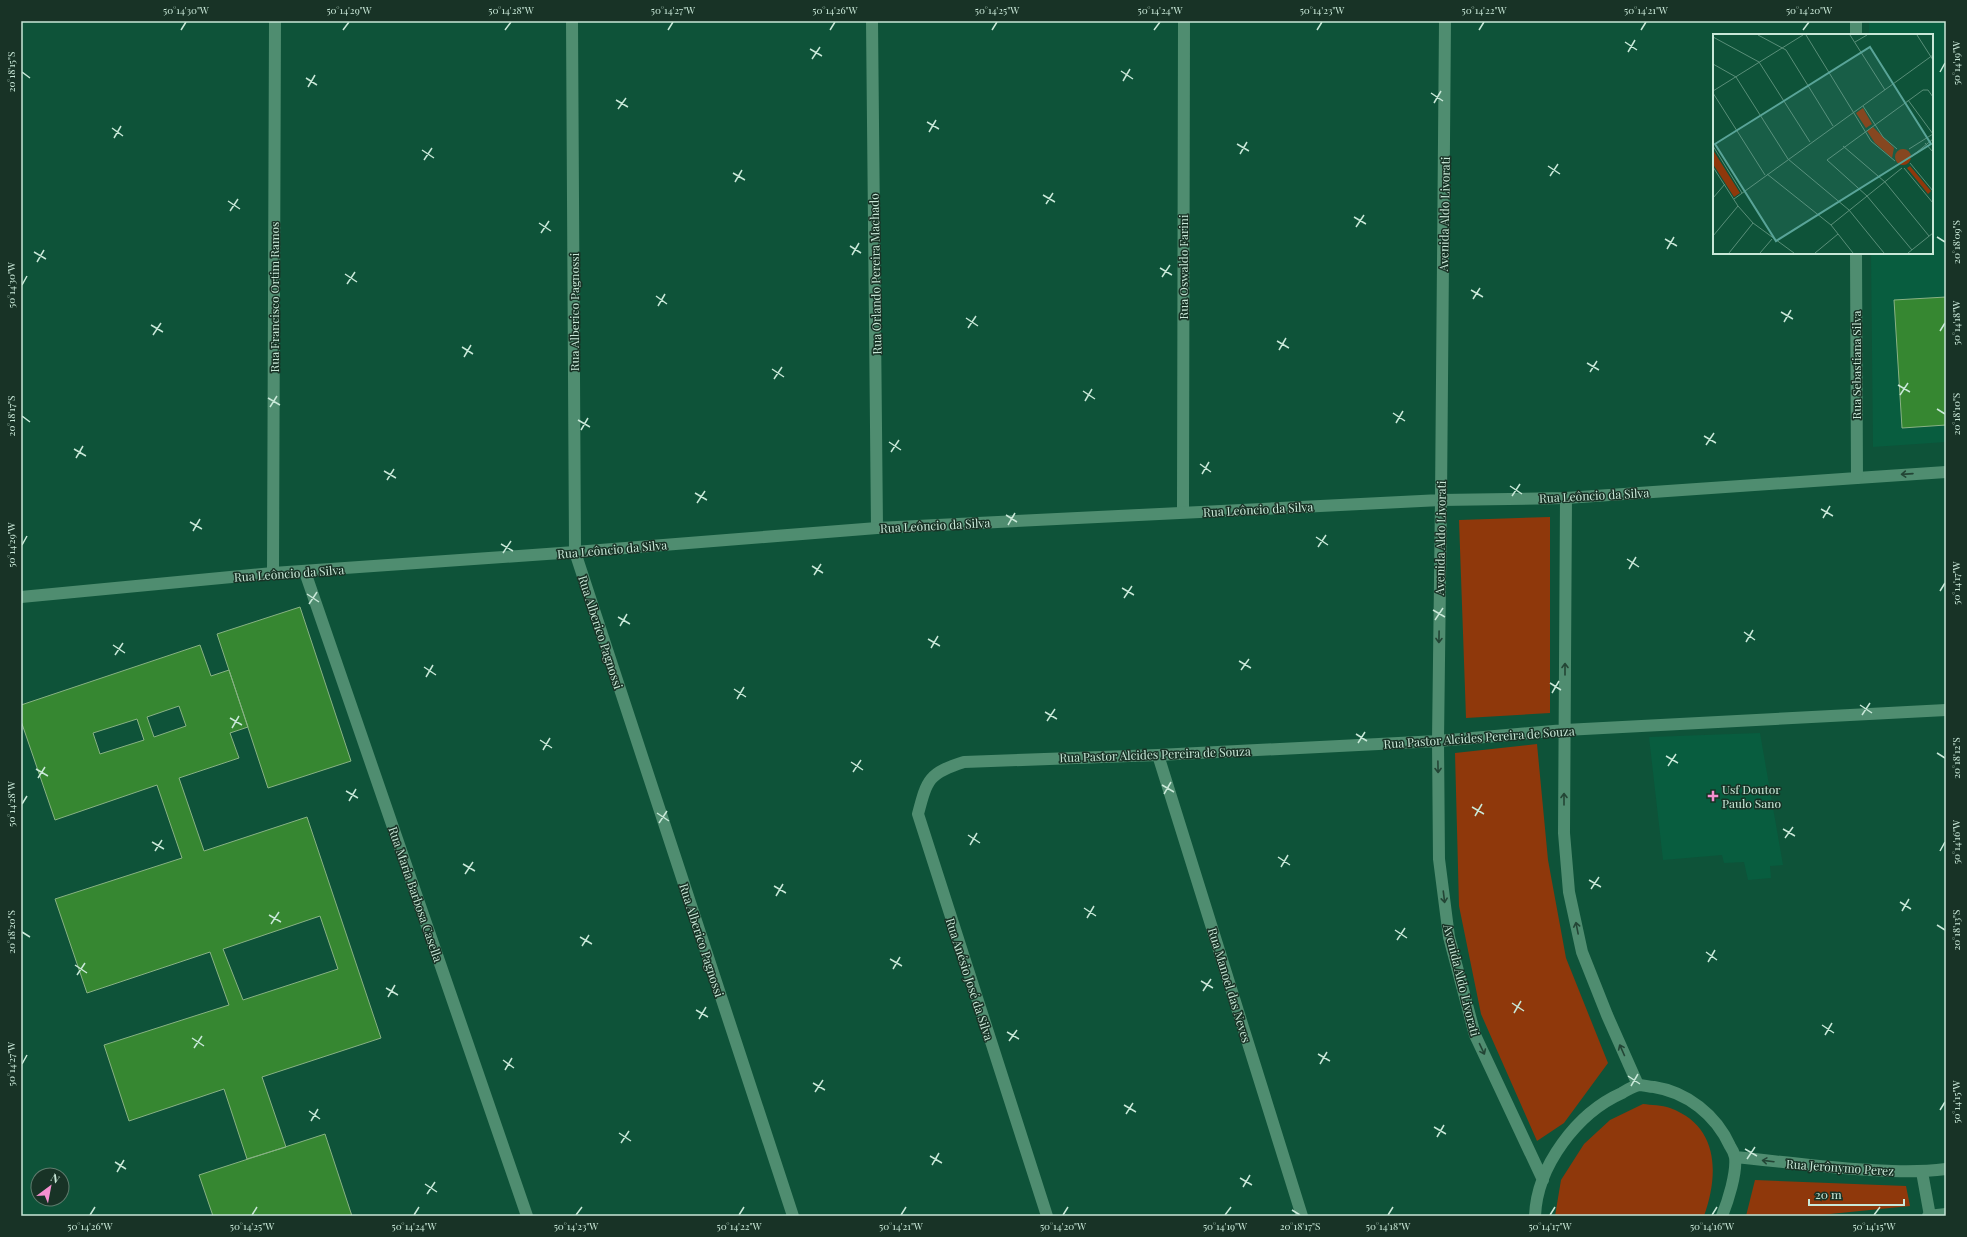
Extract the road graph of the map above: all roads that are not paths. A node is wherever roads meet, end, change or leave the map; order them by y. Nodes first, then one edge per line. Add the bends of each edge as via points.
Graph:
1 (274, 21) edge
2 (572, 21) edge
3 (872, 21) edge
4 (1184, 21) edge
5 (1446, 21) edge
6 (1856, 21) edge
7 (1856, 34) edge
8 (1856, 254) edge
9 (1946, 472) edge
10 (1856, 478) junction
11 (1566, 498) junction
12 (1441, 500) junction
13 (1183, 512) junction
14 (877, 528) junction
15 (575, 552) junction
16 (305, 572) junction
17 (273, 573) junction
18 (21, 597) edge
19 (1946, 710) edge
20 (1565, 730) junction
21 (1438, 741) junction
22 (1158, 755) junction
23 (964, 762) joint
24 (1638, 1085) junction
25 (1735, 1157) junction
26 (1946, 1169) edge
27 (1922, 1172) junction
28 (1544, 1180) junction
29 (1946, 1214) edge
30 (527, 1216) edge
31 (793, 1216) edge
32 (1047, 1216) edge
33 (1302, 1216) edge
34 (1534, 1216) edge
35 (1722, 1216) edge
36 (1929, 1216) edge

1 - 17 street, Rua Francisco Ortim Ramos
2 - 15 street, Rua Alberico Pagnossi
3 - 14 street, Rua Orlando Pereira Machado
4 - 13 street, Rua Oswaldo Farini
5 - 12 street, Avenida Aldo Livorati
6 - 7 street
8 - 10 street, Rua Sebastiana Silva
9 -> 10 street, Rua Leôncio da Silva
10 - 11 street, Rua Leôncio da Silva
11 - 12 street, Rua Leôncio da Silva
20 -> 11 street
12 - 13 street, Rua Leôncio da Silva
12 -> 21 street, Avenida Aldo Livorati
13 - 14 street, Rua Leôncio da Silva
14 - 15 street, Rua Leôncio da Silva
15 - 16 street, Rua Leôncio da Silva
15 - 31 street, Rua Alberico Pagnossi
16 - 17 street, Rua Leôncio da Silva
16 - 30 street, Rua Maria Barbosa Casella
17 - 18 street, Rua Leôncio da Silva
19 - 20 street, Rua Pastor Alcides Pereira de Souza
20 - 21 street, Rua Pastor Alcides Pereira de Souza
24 -> 20 street via 1582,952 1569,892 1564,833
21 - 22 street, Rua Pastor Alcides Pereira de Souza
21 -> 28 street, Avenida Aldo Livorati via 1439,859 1449,937 1475,1035
22 - 23 street, Rua Pastor Alcides Pereira de Souza
22 - 33 street, Rua Manoel das Neves
23 - 32 street, Rua Anésio José da Silva via 941,769 926,784 918,814
24 - 25 street via 1664,1088 1687,1098 1708,1114 1724,1133
24 - 28 street via 1606,1100 1580,1121 1558,1149
27 -> 25 street, Rua Jerônymo Perez via 1804,1165
25 - 35 street via 1732,1186
26 - 27 street, Rua Jerônymo Perez
27 - 36 street
28 - 34 street via 1535,1203
29 - 36 street

